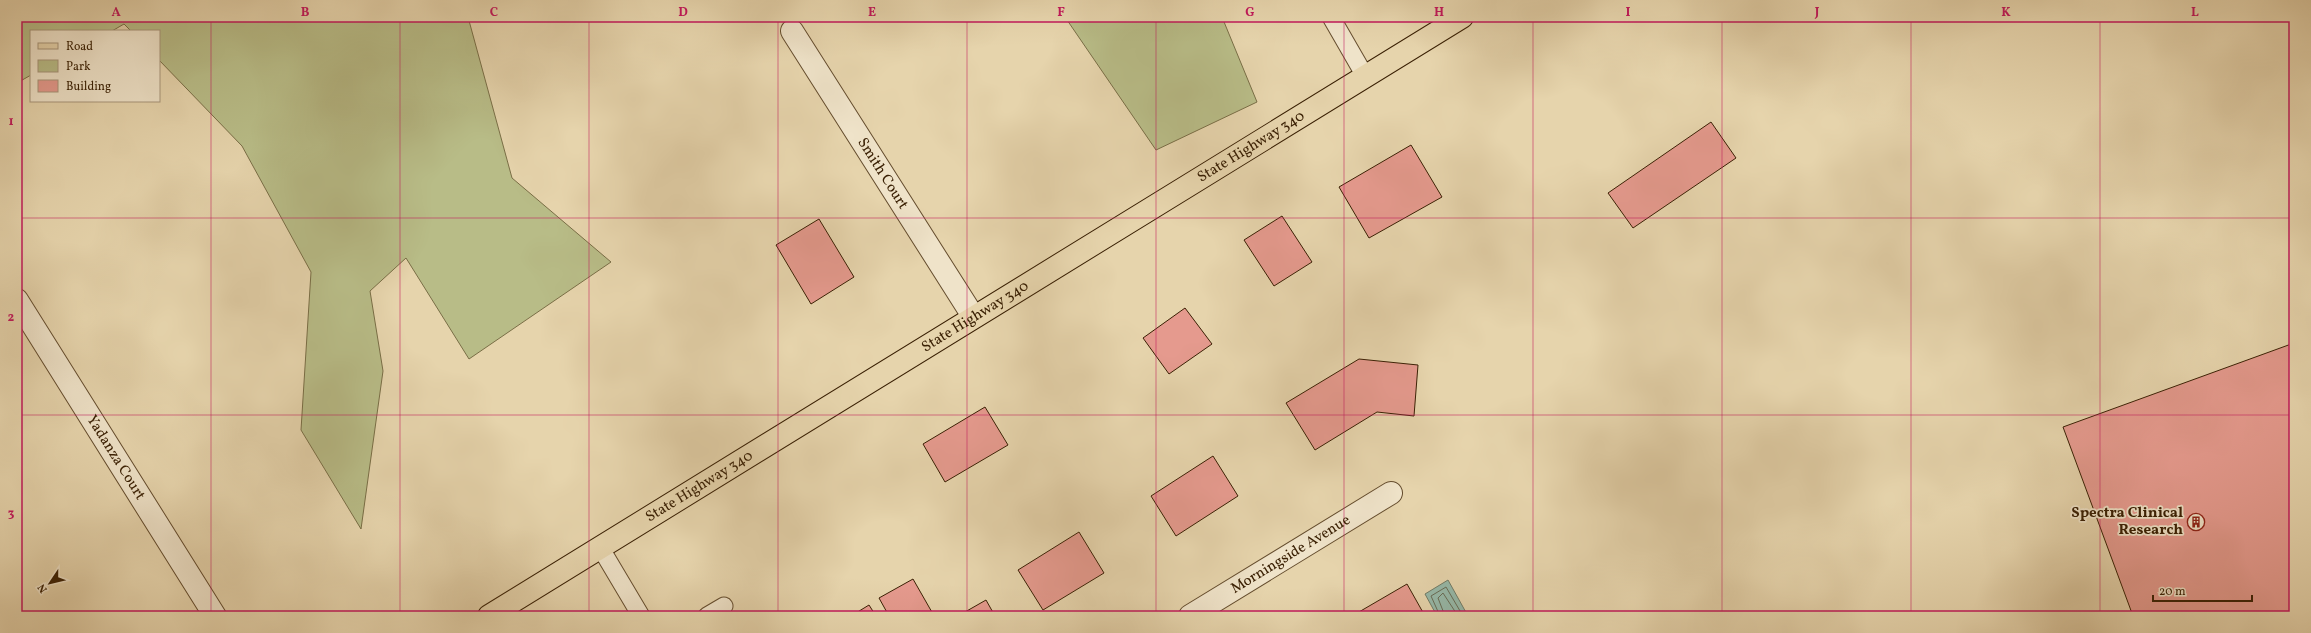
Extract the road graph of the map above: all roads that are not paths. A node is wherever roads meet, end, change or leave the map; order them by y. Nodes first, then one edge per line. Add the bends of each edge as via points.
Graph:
1 (1331, 17) edge
2 (1462, 17) edge
3 (792, 31) dead end
4 (1365, 76) junction
5 (17, 300) edge
6 (973, 316) junction
7 (1391, 493) dead end
8 (600, 547) junction
9 (724, 606) dead end
10 (215, 616) edge
11 (489, 616) edge
12 (641, 616) edge
13 (707, 616) edge
14 (1190, 616) edge

1 - 4 lane
2 - 4 main road, State Highway 340
3 - 6 street, Smith Court
4 - 6 main road, State Highway 340
5 - 10 street, Yadanza Court
6 - 8 main road, State Highway 340
7 - 14 street, Morningside Avenue
8 - 11 main road, State Highway 340
8 - 12 lane
9 - 13 lane

